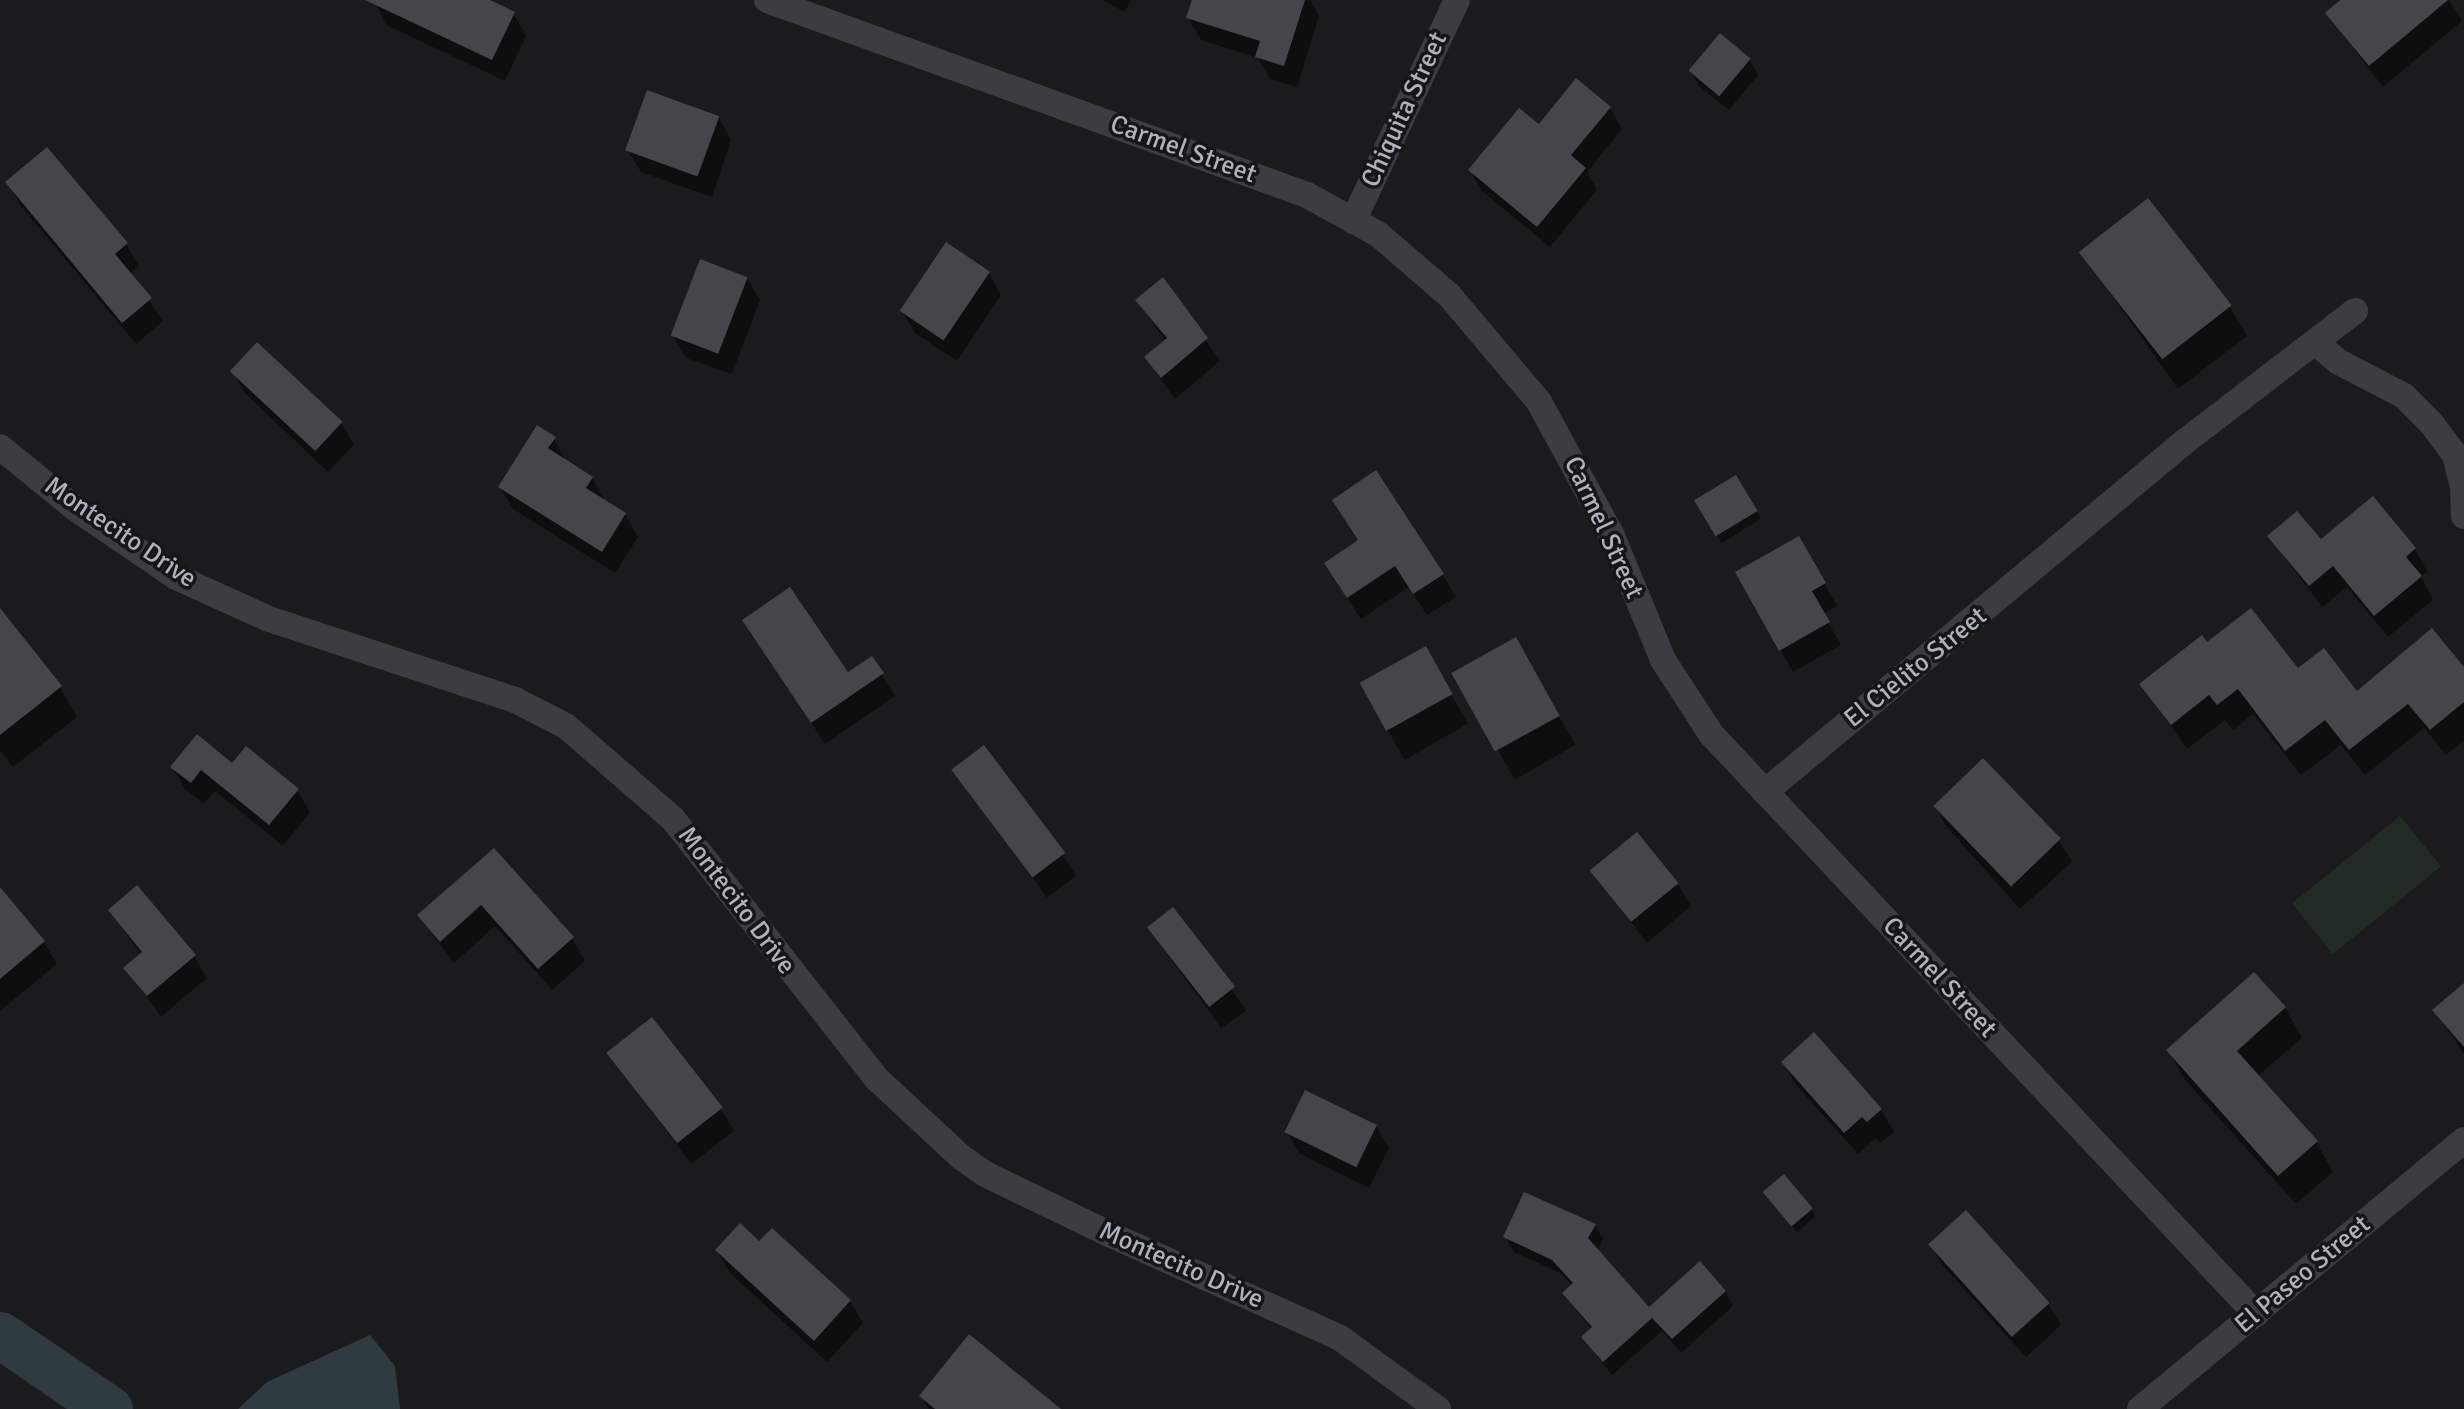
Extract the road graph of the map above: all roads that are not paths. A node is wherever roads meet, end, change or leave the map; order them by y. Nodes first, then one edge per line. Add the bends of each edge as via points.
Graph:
1 (767, 0) edge
2 (1457, 0) edge
3 (1353, 221) junction
4 (2355, 311) dead end
5 (2315, 342) junction
6 (0, 447) edge
7 (2464, 516) edge
8 (1765, 792) junction
9 (2464, 1140) edge
10 (2256, 1314) junction
11 (1438, 1409) edge
12 (2140, 1409) edge

1 - 3 street, Carmel Street via 1307,195
2 - 3 street, Chiquita Street
3 - 8 street, Carmel Street via 1378,234 1449,295 1539,402 1612,536 1663,660 1711,734
4 - 5 street, El Cielito Street
5 - 7 street via 2339,362 2404,396 2431,422 2455,455
5 - 8 street, El Cielito Street via 2183,443
6 - 11 street, Montecito Drive via 75,508 176,577 270,619 515,700 566,726 673,819 877,1079 961,1157 985,1174 1109,1234 1340,1338
8 - 10 street, Carmel Street
9 - 10 street, El Paseo Street
10 - 12 street, El Paseo Street

